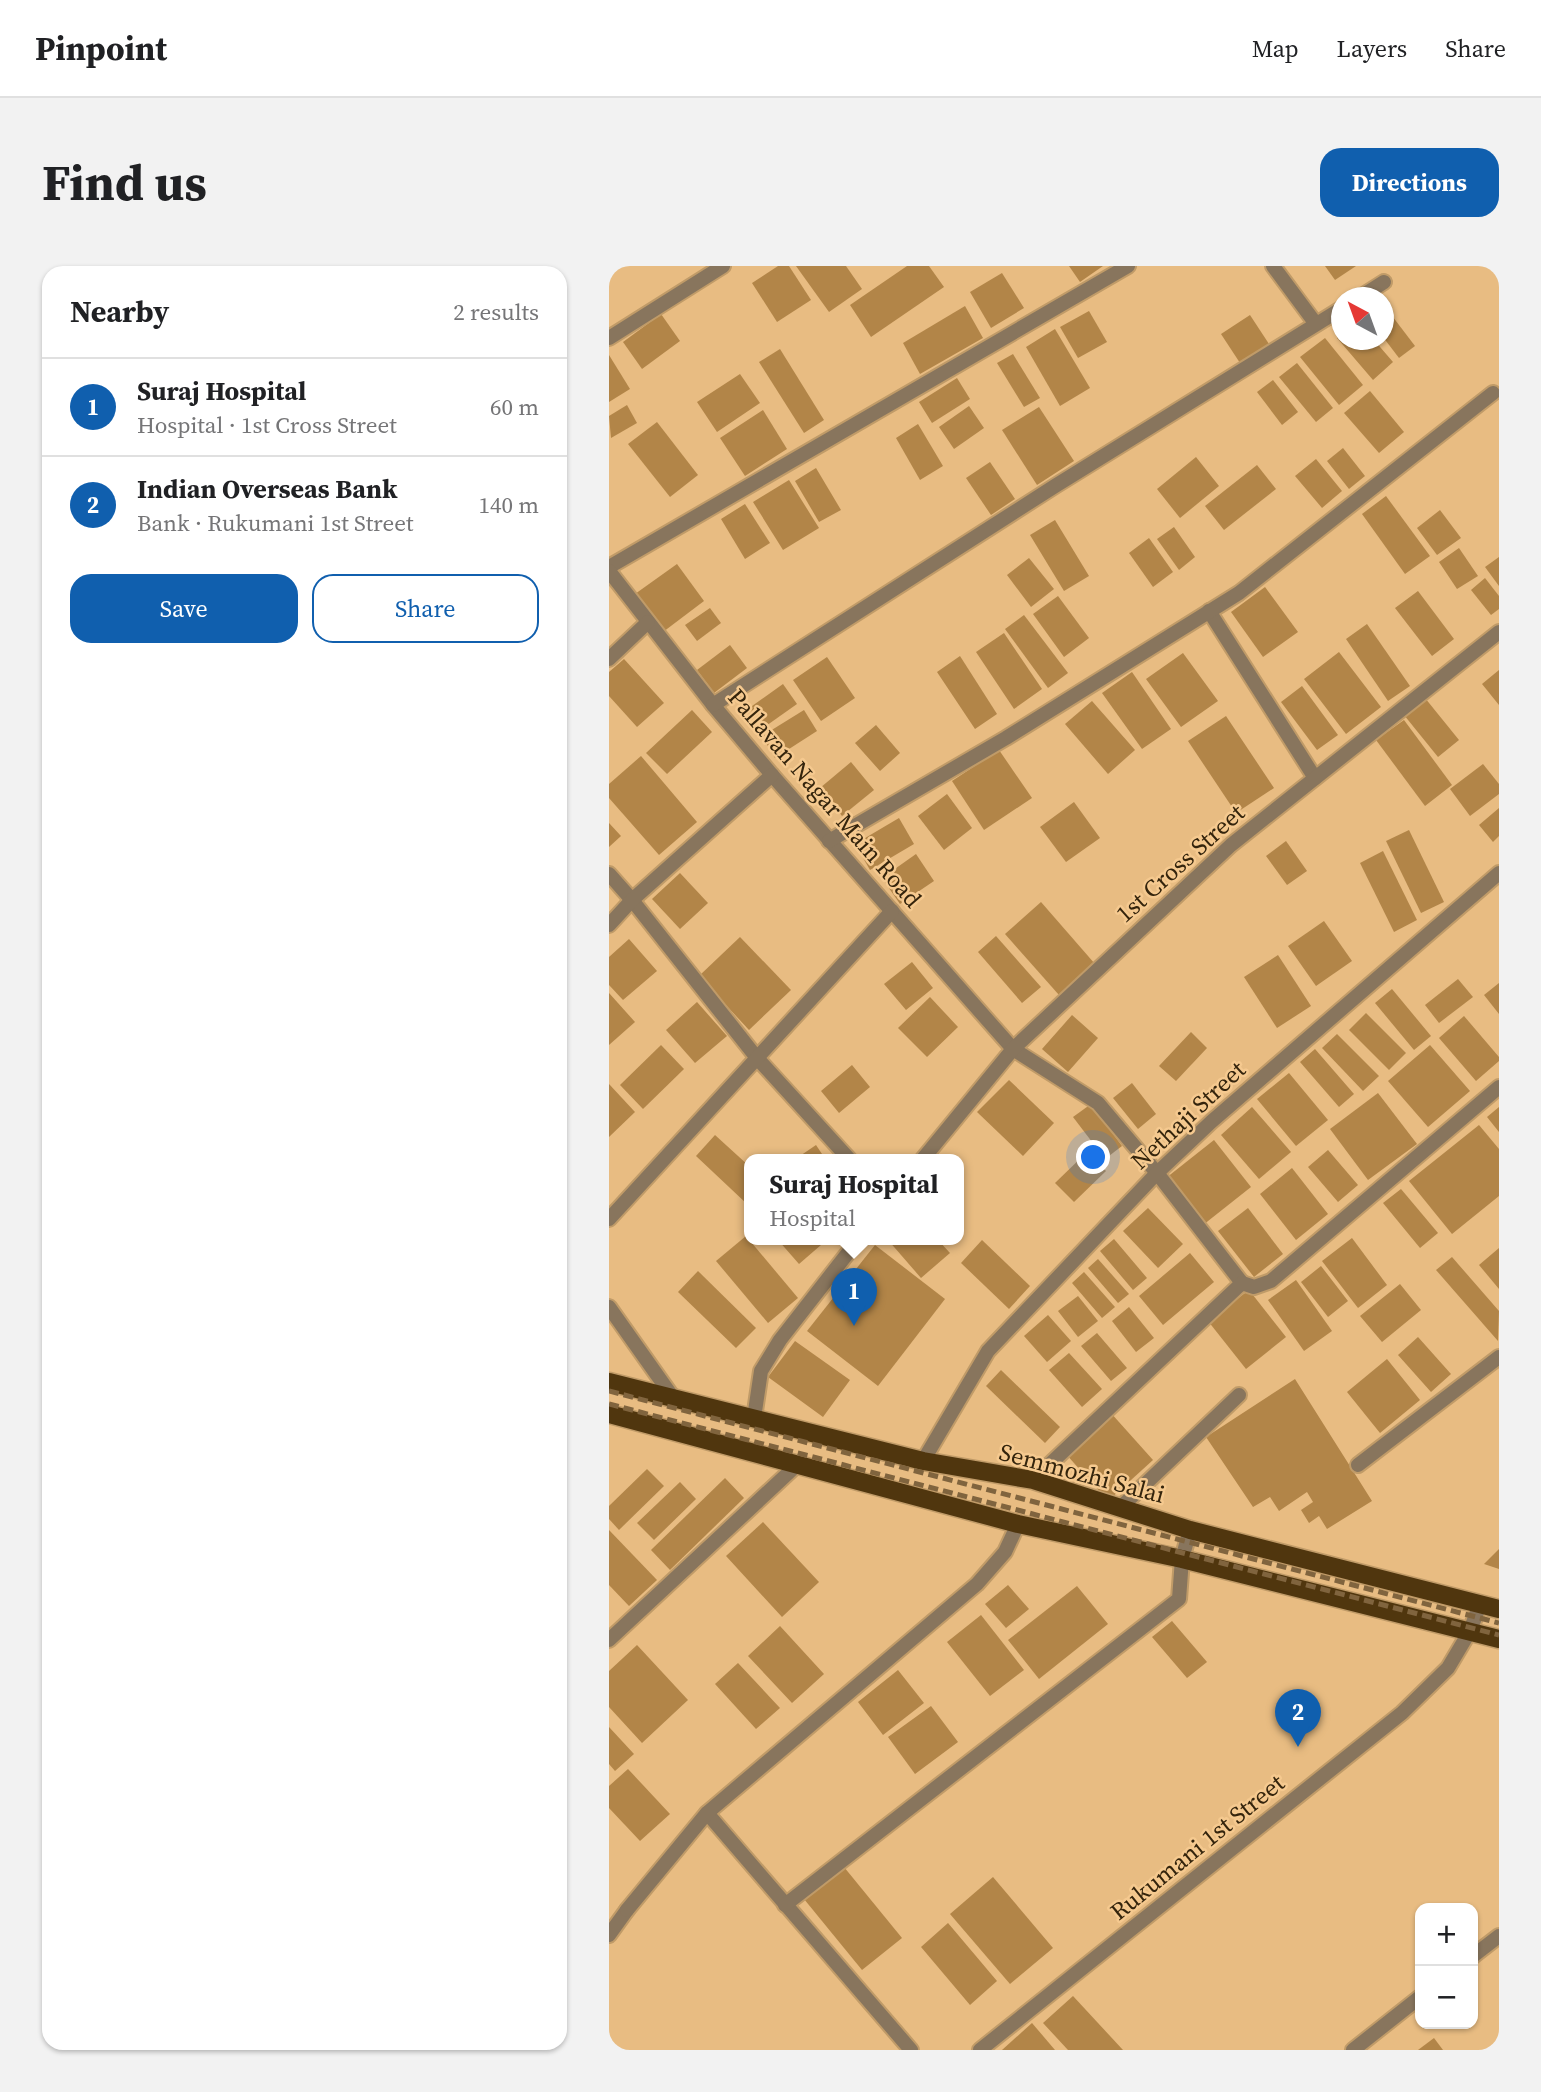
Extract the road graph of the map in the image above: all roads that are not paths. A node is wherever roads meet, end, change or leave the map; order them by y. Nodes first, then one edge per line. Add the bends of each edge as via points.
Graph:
1 (723, 266) edge
2 (1128, 266) edge
3 (1273, 266) edge
4 (1384, 282) dead end
5 (1376, 287) edge
6 (1331, 315) edge
7 (1316, 324) junction
8 (609, 338) edge
9 (1493, 393) dead end
10 (609, 569) edge
11 (1209, 611) junction
12 (648, 622) junction
13 (1499, 632) edge
14 (609, 659) edge
15 (713, 705) junction
16 (772, 775) junction
17 (1315, 778) junction
18 (829, 841) junction
19 (1499, 873) edge
20 (609, 874) edge
21 (632, 900) junction
22 (892, 911) junction
23 (609, 925) edge
24 (1013, 1049) junction
25 (757, 1058) junction
26 (1499, 1087) edge
27 (845, 1154) edge
28 (927, 1154) edge
29 (1157, 1173) junction
30 (609, 1219) edge
31 (854, 1245) edge
32 (1242, 1283) junction
33 (609, 1307) edge
34 (1499, 1357) edge
35 (609, 1382) edge
36 (1239, 1395) dead end
37 (674, 1399) junction
38 (609, 1413) edge
39 (754, 1418) junction
40 (923, 1461) junction
41 (798, 1464) junction
42 (1358, 1465) dead end
43 (1033, 1480) junction
44 (1121, 1507) junction
45 (1018, 1524) junction
46 (1190, 1530) junction
47 (1182, 1559) junction
48 (1480, 1604) junction
49 (1499, 1609) edge
50 (1470, 1631) junction
51 (1499, 1639) edge
52 (609, 1640) edge
53 (706, 1813) junction
54 (785, 1905) junction
55 (609, 1935) edge
56 (1499, 1936) edge
57 (1478, 1952) edge
58 (1415, 2001) edge
59 (911, 2050) edge
60 (980, 2050) edge
61 (1353, 2050) edge

1 - 8 street
2 - 10 street
3 - 7 street
4 - 5 street
6 - 7 street
7 - 15 street
9 - 11 street via 1239,593
10 - 12 street, Pallavan Nagar Main Road
11 - 17 street
11 - 18 street via 1006,738
12 - 14 street
12 - 15 street, Pallavan Nagar Main Road
13 - 17 street, 1st Cross Street
15 - 16 street, Pallavan Nagar Main Road
16 - 18 street, Pallavan Nagar Main Road
16 - 21 street
17 - 24 street, 1st Cross Street via 1231,845
18 - 22 street, Pallavan Nagar Main Road
19 - 29 street, Nethaji Street
20 - 21 street
21 - 23 street
21 - 25 street
22 - 24 street, Pallavan Nagar Main Road
22 - 25 street
24 - 28 street, 1st Cross Street
24 - 29 street, Pallavan Nagar Main Road via 1098,1103
25 - 27 street
25 - 30 street
26 - 32 street via 1271,1281 1254,1287
29 - 32 street, Pallavan Nagar Main Road
29 - 40 street, Nethaji Street via 988,1351
31 - 39 street via 761,1371
32 - 43 street
33 - 37 street
34 - 42 street
35 - 37 main road, Semmozhi Salai
36 - 44 street
37 - 39 main road, Semmozhi Salai
38 - 41 main road
39 - 40 main road, Semmozhi Salai
40 - 43 main road, Semmozhi Salai
41 - 45 main road
41 - 52 street
43 - 44 main road, Semmozhi Salai
44 - 46 main road, Semmozhi Salai
45 - 47 main road
45 - 53 street via 1005,1552 977,1584
46 - 47 street
46 - 48 main road, Semmozhi Salai
47 - 50 main road
47 - 54 street via 1179,1599
48 - 49 main road, Semmozhi Salai
48 - 50 street, Rukumani 1st Street
50 - 51 main road
50 - 60 street, Rukumani 1st Street via 1448,1668 1402,1713
53 - 54 street
53 - 55 street
54 - 59 street
56 - 57 street
58 - 61 street

